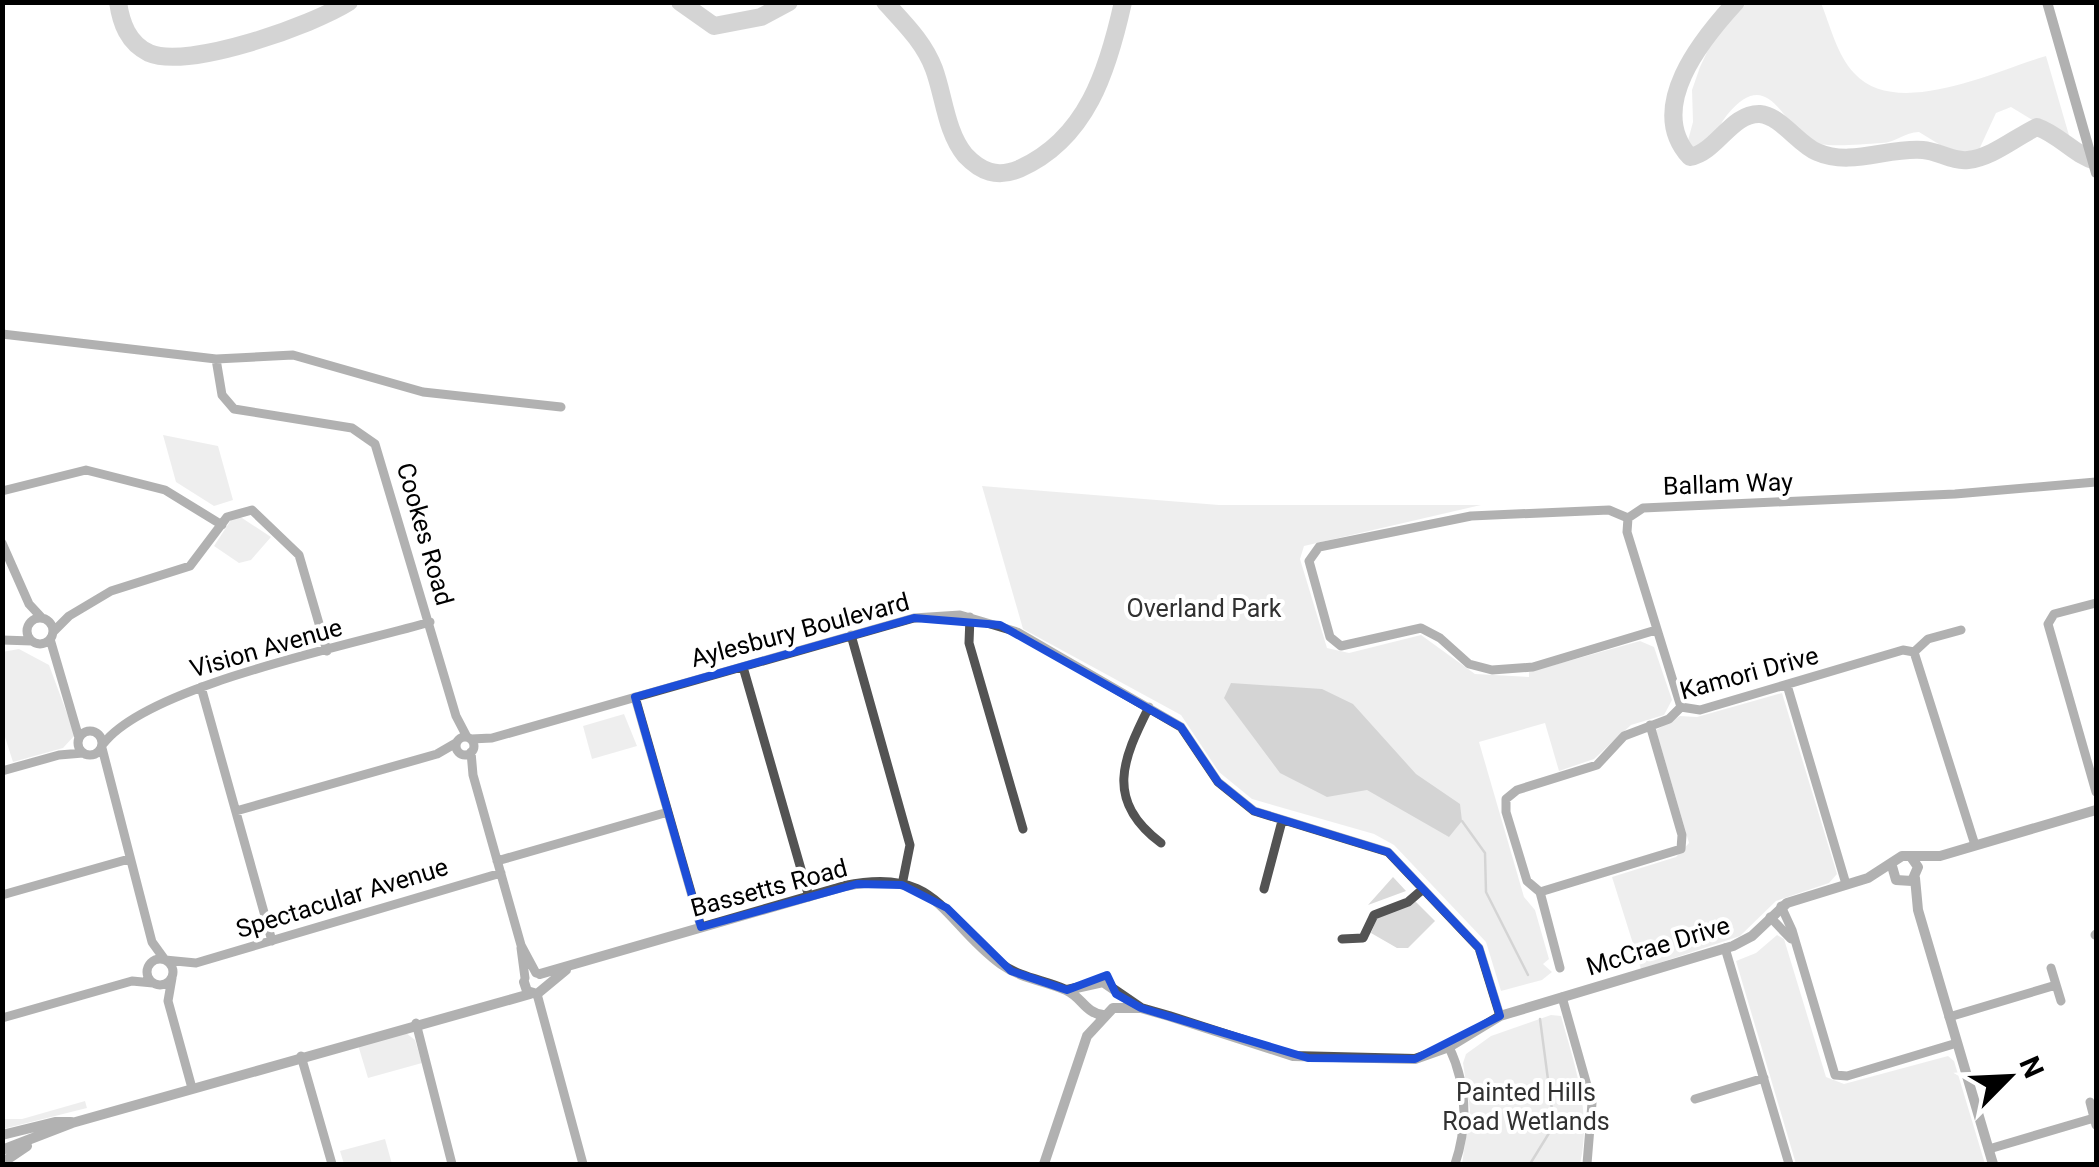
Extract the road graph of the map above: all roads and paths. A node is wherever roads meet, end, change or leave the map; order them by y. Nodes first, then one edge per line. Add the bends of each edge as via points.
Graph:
1 (2046, 2) edge
2 (2096, 173) edge
3 (2, 334) edge
4 (216, 359) junction
5 (561, 408) dead end
6 (2096, 482) edge
7 (2, 492) edge
8 (1628, 518) junction
9 (222, 525) junction
10 (2, 543) edge
11 (2096, 603) edge
12 (28, 604) junction
13 (69, 616) junction
14 (970, 617) junction
15 (44, 619) junction
16 (430, 622) junction
17 (29, 626) junction
18 (1656, 630) junction
19 (1961, 630) dead end
20 (52, 635) junction
21 (850, 636) junction
22 (6, 640) edge
23 (36, 642) junction
24 (327, 651) junction
25 (1914, 652) junction
26 (52, 659) junction
27 (743, 667) junction
28 (1787, 685) junction
29 (201, 688) junction
30 (635, 697) junction
31 (1149, 707) junction
32 (1682, 707) junction
33 (74, 709) junction
34 (1650, 725) junction
35 (118, 726) junction
36 (92, 731) junction
37 (78, 740) junction
38 (102, 746) junction
39 (464, 746) junction
40 (86, 754) junction
41 (59, 755) junction
42 (2, 771) edge
43 (106, 775) junction
44 (2096, 792) edge
45 (2096, 810) edge
46 (236, 811) junction
47 (668, 812) junction
48 (1282, 821) junction
49 (1023, 829) dead end
50 (1161, 842) dead end
51 (1976, 846) junction
52 (1940, 856) junction
53 (1911, 857) junction
54 (129, 859) junction
55 (497, 861) junction
56 (1892, 866) junction
57 (501, 872) junction
58 (1916, 877) junction
59 (1868, 878) junction
60 (1897, 880) junction
61 (1846, 884) junction
62 (902, 885) junction
63 (1264, 888) dead end
64 (1423, 889) junction
65 (1540, 892) junction
66 (2, 895) edge
67 (808, 897) junction
68 (1780, 906) junction
69 (1918, 910) junction
70 (1770, 916) junction
71 (701, 928) junction
72 (1342, 939) dead end
73 (272, 940) junction
74 (152, 942) junction
75 (1793, 942) junction
76 (1725, 948) junction
77 (165, 960) junction
78 (196, 963) junction
79 (149, 966) junction
80 (1560, 968) dead end
81 (2051, 968) dead end
82 (173, 977) junction
83 (132, 981) junction
84 (534, 983) junction
85 (155, 984) junction
86 (2056, 984) junction
87 (1090, 985) junction
88 (1067, 990) junction
89 (1116, 994) junction
90 (1562, 997) junction
91 (168, 1001) junction
92 (2061, 1001) dead end
93 (1086, 1006) junction
94 (1140, 1008) junction
95 (1108, 1012) junction
96 (1500, 1016) junction
97 (1949, 1017) junction
98 (2, 1018) edge
99 (416, 1023) junction
100 (1087, 1036) junction
101 (1957, 1043) junction
102 (1449, 1047) junction
103 (301, 1056) junction
104 (1764, 1078) junction
105 (192, 1088) junction
106 (1696, 1099) dead end
107 (2090, 1102) dead end
108 (2095, 1121) edge
109 (72, 1122) junction
110 (2, 1134) edge
111 (41, 1138) junction
112 (2, 1150) edge
113 (1988, 1150) junction
114 (2, 1163) edge
115 (332, 1164) edge
116 (452, 1164) edge
117 (583, 1164) edge
118 (1044, 1164) edge
119 (1454, 1164) edge
120 (1586, 1164) edge
121 (1789, 1164) edge
122 (1993, 1164) edge

1 - 2 street
3 - 4 street
4 - 5 street via 314,358 423,392
4 - 16 street, Cookes Road via 222,395 234,410 352,428 375,444
6 - 8 street, Ballam Way via 1642,508
7 - 9 street via 86,470 165,490
8 - 18 street
8 - 18 street, Ballam Way via 1609,510 1471,516 1312,552 1310,566 1330,636 1341,646 1421,628 1477,668 1518,670
9 - 13 street via 190,566 118,588
9 - 24 street via 237,512 256,513 296,549
10 - 12 street
11 - 44 street via 2057,613 2048,624
12 - 15 street
12 - 17 street
13 - 15 street
13 - 20 street
14 - 21 street, Aylesbury Boulevard via 914,618
14 - 31 street, Aylesbury Boulevard via 1016,632
14 - 49 street via 969,642
15 - 17 street
15 - 20 street
16 - 24 street, Vision Avenue
16 - 39 street, Cookes Road
17 - 22 street
17 - 23 street
18 - 32 street
19 - 25 street, Kamori Drive via 1928,639
20 - 23 street
20 - 26 street
21 - 27 street, Aylesbury Boulevard
21 - 62 street via 910,846
22 - 23 street
23 - 26 street
24 - 29 street, Vision Avenue
25 - 28 street, Kamori Drive
25 - 51 street
26 - 33 street
27 - 30 street, Aylesbury Boulevard
27 - 67 street
28 - 32 street, Kamori Drive via 1700,710
28 - 61 street
29 - 35 street, Vision Avenue via 156,703
29 - 46 street
30 - 39 street, Aylesbury Boulevard
30 - 47 street
31 - 48 street, Aylesbury Boulevard via 1181,727 1228,792
31 - 50 street via 1127,750 1124,782 1137,820
32 - 34 street, Kamori Drive
33 - 36 street
33 - 37 street
34 - 65 street, Kamori Drive via 1624,736 1598,765 1506,798 1527,881
34 - 65 street via 1681,849
35 - 36 street, Vision Avenue
35 - 38 street, Vision Avenue
36 - 37 street
36 - 38 street
37 - 40 street
37 - 41 street
38 - 40 street, Vision Avenue
38 - 43 street
39 - 46 street, Aylesbury Boulevard
39 - 55 street, Cookes Road
40 - 41 street
40 - 43 street
41 - 42 street
43 - 54 street
45 - 51 street
46 - 73 street
47 - 55 street
47 - 71 street
48 - 63 street
48 - 64 street, Aylesbury Boulevard via 1378,846
51 - 52 street
52 - 53 street
52 - 58 street
53 - 56 street
53 - 58 street
54 - 66 street
54 - 74 street
55 - 57 street, Cookes Road
56 - 59 street, McCrae Drive
56 - 60 street
57 - 73 street, Spectacular Avenue
57 - 84 street, Cookes Road
58 - 60 street
58 - 69 street
59 - 60 street, McCrae Drive
59 - 61 street, McCrae Drive
60 - 69 street
61 - 68 street, McCrae Drive
62 - 67 street, Bassetts Road via 857,884
62 - 88 street, Bassetts Road via 946,908 1011,971
64 - 72 street via 1374,915 1363,938
64 - 96 street, Aylesbury Boulevard via 1478,948
65 - 80 street, Kamori Drive
67 - 71 street, Bassetts Road
68 - 70 street, McCrae Drive
68 - 75 street
69 - 97 street
70 - 75 street
70 - 76 street, McCrae Drive via 1752,936
71 - 84 street, Bassetts Road
73 - 78 street, Spectacular Avenue
74 - 77 street
74 - 79 street
75 - 101 street via 1835,1075
76 - 90 street, McCrae Drive
76 - 104 street
77 - 78 street, Spectacular Avenue
77 - 79 street
77 - 82 street
78 - 82 street, Spectacular Avenue
79 - 83 street
79 - 85 street
81 - 86 street
82 - 85 street, Spectacular Avenue
82 - 91 street
83 - 85 street
83 - 98 street
84 - 99 street, Bassetts Road via 503,999
84 - 117 street, Cookes Road
85 - 91 street
86 - 92 street
86 - 97 street
87 - 88 street
87 - 89 street, Bassetts Road via 1107,984
87 - 93 street
88 - 93 street, Bassetts Road
89 - 94 street, Bassetts Road
89 - 95 street
90 - 96 street, Bassetts Road
90 - 120 street via 1592,1103
91 - 105 street
93 - 95 street, Bassetts Road
93 - 100 street
94 - 95 street, Bassetts Road
94 - 102 street, Bassetts Road via 1308,1058 1398,1061
95 - 100 street
96 - 102 street, Bassetts Road
97 - 101 street
99 - 103 street, Bassetts Road
99 - 116 street
100 - 118 street
101 - 113 street
102 - 119 street via 1463,1088
103 - 105 street, Bassetts Road
103 - 115 street
104 - 106 street
104 - 121 street
105 - 109 street, Bassetts Road
107 - 108 street
108 - 113 street
109 - 110 street, Bassetts Road
109 - 111 street, Bassetts Road
111 - 112 street, Bassetts Road
111 - 114 street
113 - 122 street

